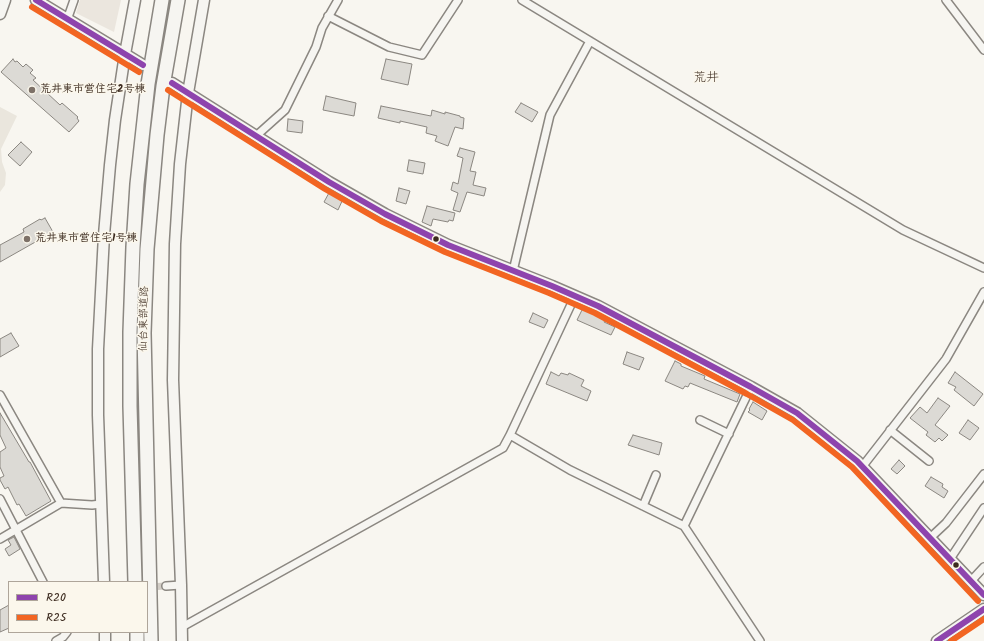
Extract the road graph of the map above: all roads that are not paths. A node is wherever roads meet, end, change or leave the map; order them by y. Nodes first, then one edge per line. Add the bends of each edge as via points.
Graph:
1 (6, 0) edge
2 (36, 0) edge
3 (74, 0) edge
4 (135, 0) edge
5 (162, 0) edge
6 (178, 0) edge
7 (204, 0) edge
8 (338, 0) edge
9 (458, 0) edge
10 (522, 0) edge
11 (946, 0) edge
12 (0, 14) edge
13 (328, 16) junction
14 (67, 20) junction
15 (590, 41) junction
16 (984, 50) edge
17 (125, 54) junction
18 (143, 65) dead end
19 (172, 83) dead end
20 (188, 93) junction
21 (256, 136) junction
22 (984, 268) edge
23 (513, 271) junction
24 (984, 292) edge
25 (575, 296) junction
26 (751, 387) junction
27 (0, 395) edge
28 (700, 420) dead end
29 (890, 430) junction
30 (728, 434) junction
31 (510, 435) junction
32 (929, 462) dead end
33 (862, 466) junction
34 (984, 474) edge
35 (656, 475) dead end
36 (0, 500) edge
37 (61, 503) junction
38 (101, 504) junction
39 (643, 506) junction
40 (984, 508) edge
41 (684, 526) junction
42 (17, 530) junction
43 (930, 538) junction
44 (0, 539) edge
45 (950, 559) junction
46 (984, 567) edge
47 (42, 581) edge
48 (104, 581) edge
49 (135, 581) edge
50 (971, 581) junction
51 (181, 585) junction
52 (166, 586) tunnel mouth
53 (984, 595) edge
54 (984, 610) edge
55 (182, 627) junction
56 (66, 633) edge
57 (56, 641) edge
58 (151, 641) edge
59 (182, 641) edge
60 (760, 641) edge
61 (937, 641) edge

1 - 12 street
2 - 14 street
3 - 14 street
4 - 17 street
5 - 49 highway, 仙台東部道路 via 147,98 132,247 130,398
6 - 58 highway, 仙台東部道路 via 157,135 150,206 144,333
7 - 20 street
8 - 13 street
9 - 13 street via 422,55 389,47
10 - 15 street
11 - 16 street
13 - 21 street via 285,110
14 - 17 street
15 - 22 street via 903,230
15 - 23 street via 550,115
17 - 18 street
17 - 38 street via 110,165 104,235 98,349
19 - 20 street
20 - 21 street
20 - 51 street via 175,244 173,380
21 - 23 street via 384,214 448,245
23 - 25 street
24 - 29 street via 946,359
25 - 26 street
25 - 31 street
26 - 30 street
26 - 33 street via 797,413
27 - 37 street
28 - 30 street
29 - 32 street
29 - 33 street
30 - 41 street
31 - 39 street via 570,470
31 - 55 street via 503,448
33 - 43 street
34 - 43 street via 946,523
35 - 39 street
36 - 42 street
37 - 38 street
37 - 42 street
38 - 48 street
39 - 41 street
40 - 45 street
41 - 60 street
42 - 44 street
42 - 47 street
43 - 45 street
45 - 50 street
46 - 50 street
50 - 53 street
51 - 52 street
51 - 55 street
54 - 61 street
55 - 59 street
56 - 57 street

